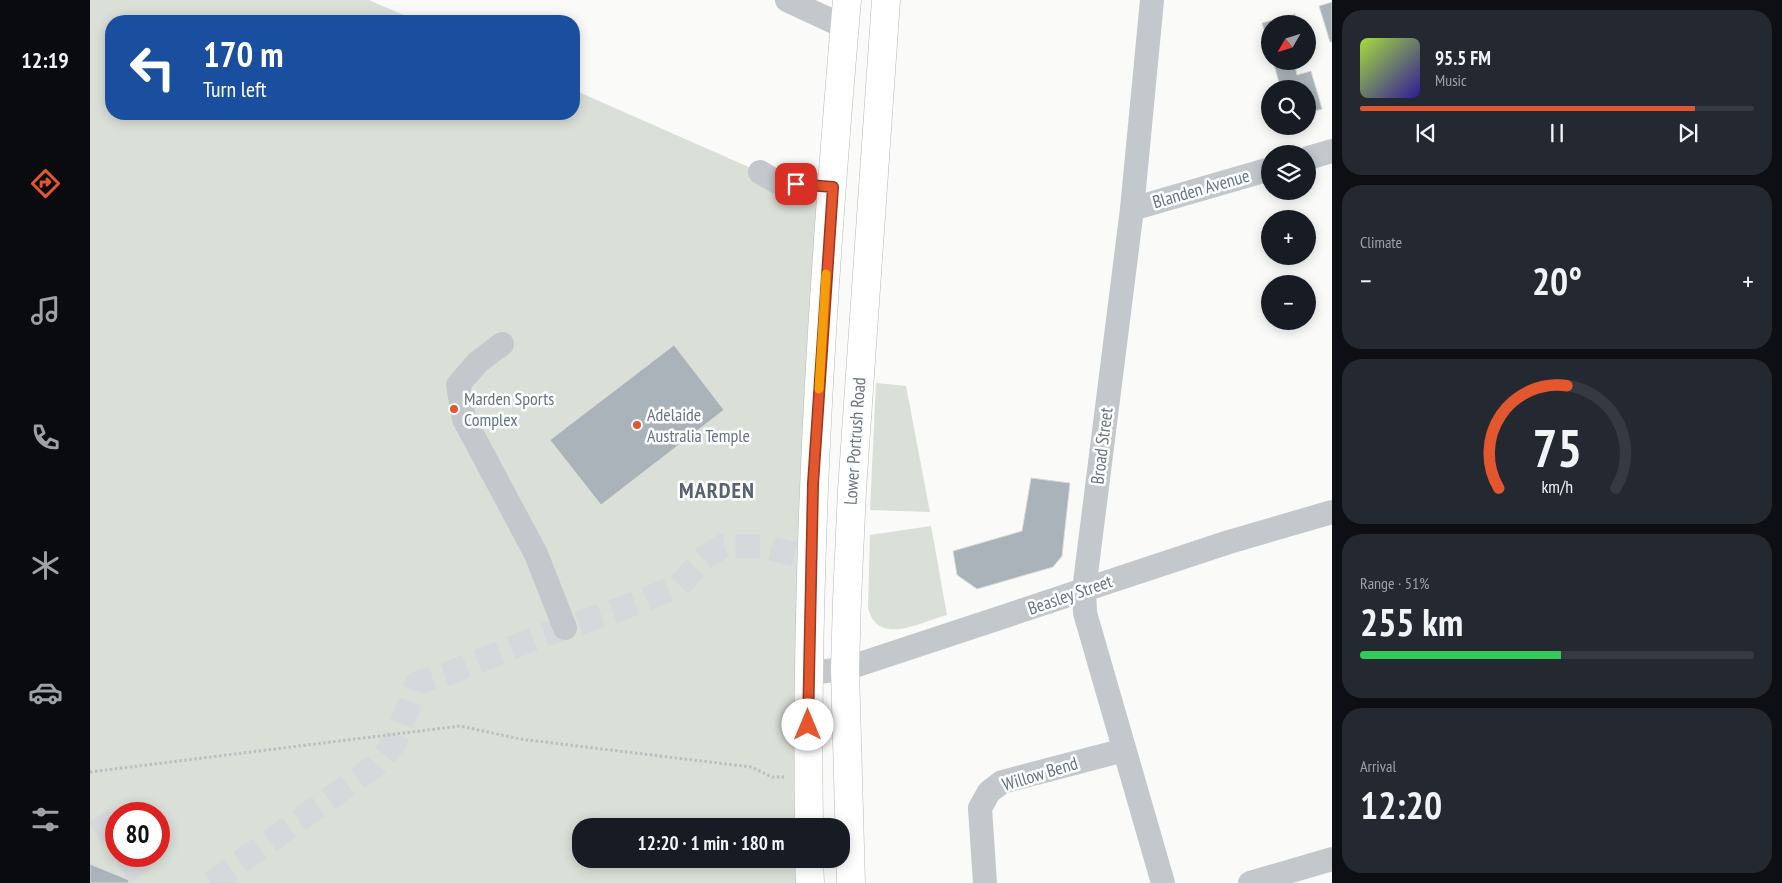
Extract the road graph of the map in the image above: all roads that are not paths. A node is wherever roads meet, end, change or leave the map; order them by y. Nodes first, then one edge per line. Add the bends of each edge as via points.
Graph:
1 (787, 0) edge
2 (847, 0) edge
3 (873, 0) edge
4 (886, 0) edge
5 (1152, 0) edge
6 (845, 27) junction
7 (878, 84) junction
8 (1332, 152) edge
9 (1316, 156) edge
10 (760, 172) dead end
11 (1261, 172) edge
12 (833, 187) junction
13 (1132, 209) junction
14 (502, 344) dead end
15 (1332, 512) edge
16 (850, 514) junction
17 (812, 559) junction
18 (1084, 590) junction
19 (847, 600) junction
20 (565, 628) dead end
21 (845, 669) junction
22 (808, 673) junction
23 (1124, 750) junction
24 (809, 818) edge
25 (1332, 859) edge
26 (809, 868) edge
27 (810, 883) edge
28 (852, 883) edge
29 (985, 883) edge
30 (1163, 883) edge
31 (1250, 883) edge

1 - 6 street
2 - 6 highway
3 - 6 highway
4 - 7 highway, Lower Portrush Road
5 - 13 street, Broad Street
6 - 7 highway via 866,56
6 - 12 highway
7 - 16 highway, Lower Portrush Road
8 - 9 street
10 - 12 street via 776,182
11 - 13 street, Blanden Avenue
12 - 17 highway via 814,475
13 - 18 street, Broad Street
14 - 20 street via 478,362 458,385 464,418 536,554
15 - 18 street, Beasley Street
16 - 17 highway
16 - 19 highway, Lower Portrush Road
17 - 19 highway
17 - 22 highway
18 - 21 street, Beasley Street
18 - 23 street, Broad Street via 1086,613
19 - 21 highway, Lower Portrush Road
21 - 22 street, Beasley Street
21 - 28 highway, Lower Portrush Road
22 - 24 highway
23 - 29 street, Willow Bend via 1002,782 989,792 980,808
23 - 30 street, Broad Street
25 - 31 street
26 - 27 highway

